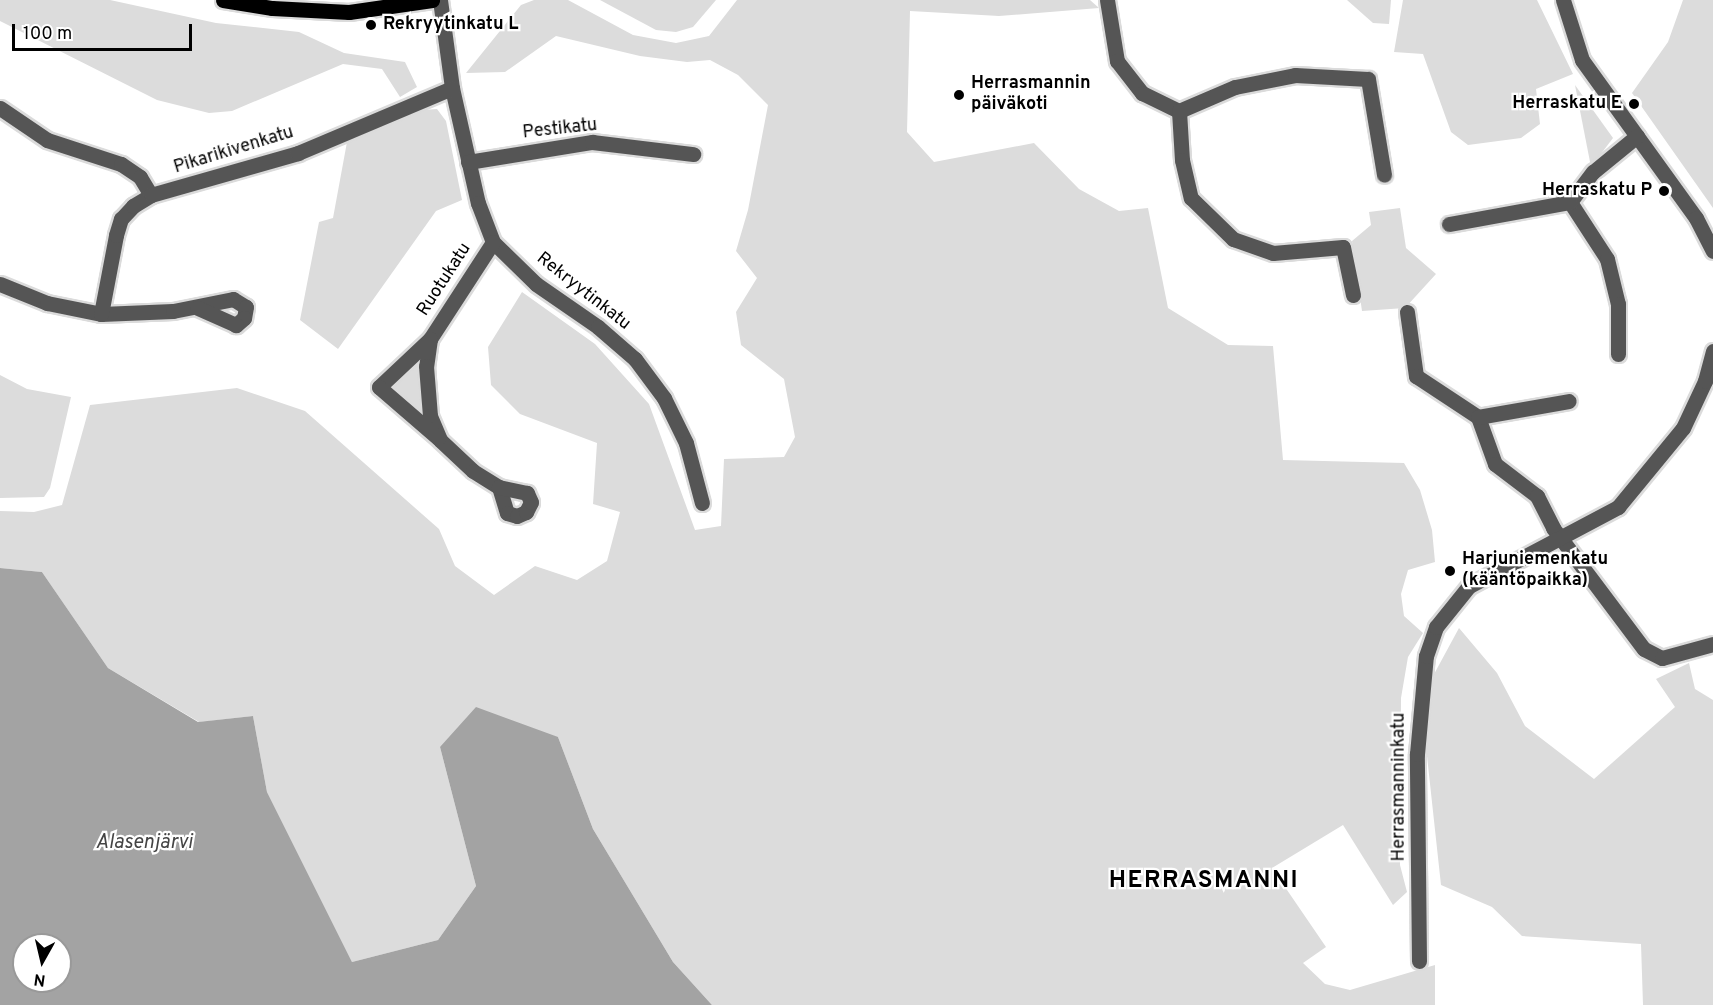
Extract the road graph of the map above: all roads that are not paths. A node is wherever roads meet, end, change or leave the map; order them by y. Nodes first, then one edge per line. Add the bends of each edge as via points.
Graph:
1 (223, 0) edge
2 (432, 0) edge
3 (440, 0) edge
4 (1107, 0) edge
5 (1563, 0) edge
6 (452, 88) junction
7 (0, 108) edge
8 (1179, 111) junction
9 (1637, 136) junction
10 (693, 154) dead end
11 (468, 162) junction
12 (1384, 175) dead end
13 (151, 195) junction
14 (1570, 202) junction
15 (1449, 224) dead end
16 (493, 242) junction
17 (1713, 251) edge
18 (0, 284) edge
19 (1353, 295) dead end
20 (198, 308) dead end
21 (1407, 312) dead end
22 (101, 314) junction
23 (430, 339) junction
24 (1713, 351) edge
25 (1618, 354) dead end
26 (1569, 401) dead end
27 (1478, 417) junction
28 (440, 440) junction
29 (499, 487) dead end
30 (702, 503) dead end
31 (1562, 539) junction
32 (1713, 644) edge
33 (1419, 961) dead end

1 - 2 main road via 272,8 349,12
3 - 6 street, Rekryytinkatu
4 - 8 street via 1117,61 1142,93
5 - 9 street via 1582,60
6 - 11 street, Rekryytinkatu
6 - 13 street, Pikarikivenkatu via 298,153
7 - 13 street via 47,140 121,164 140,177
8 - 12 street via 1234,87 1295,75 1368,79
8 - 19 street via 1182,160 1191,198 1233,239 1274,253 1343,247
9 - 14 street via 1593,172
9 - 17 street via 1696,218
10 - 11 street, Pestikatu via 592,142
11 - 16 street, Rekryytinkatu
13 - 22 street, Pikarikivenkatu via 121,219
14 - 15 street
14 - 25 street via 1607,259 1618,304
16 - 23 street, Ruotukatu
16 - 30 street, Rekryytinkatu via 536,284 598,327 635,359 664,398 686,443
18 - 22 street via 46,303
20 - 22 street
21 - 27 street via 1416,376
23 - 28 street, Ruotukatu via 427,394 430,417
23 - 28 street, Ruotukatu via 379,387
24 - 31 street, Herrasmanninkatu via 1705,381 1683,428 1657,461 1618,507
26 - 27 street
27 - 31 street via 1495,464 1537,496
28 - 29 street, Ruotukatu via 473,471
31 - 32 street via 1644,649 1662,658
31 - 33 street, Herrasmanninkatu via 1469,586 1436,627 1426,657 1417,754

